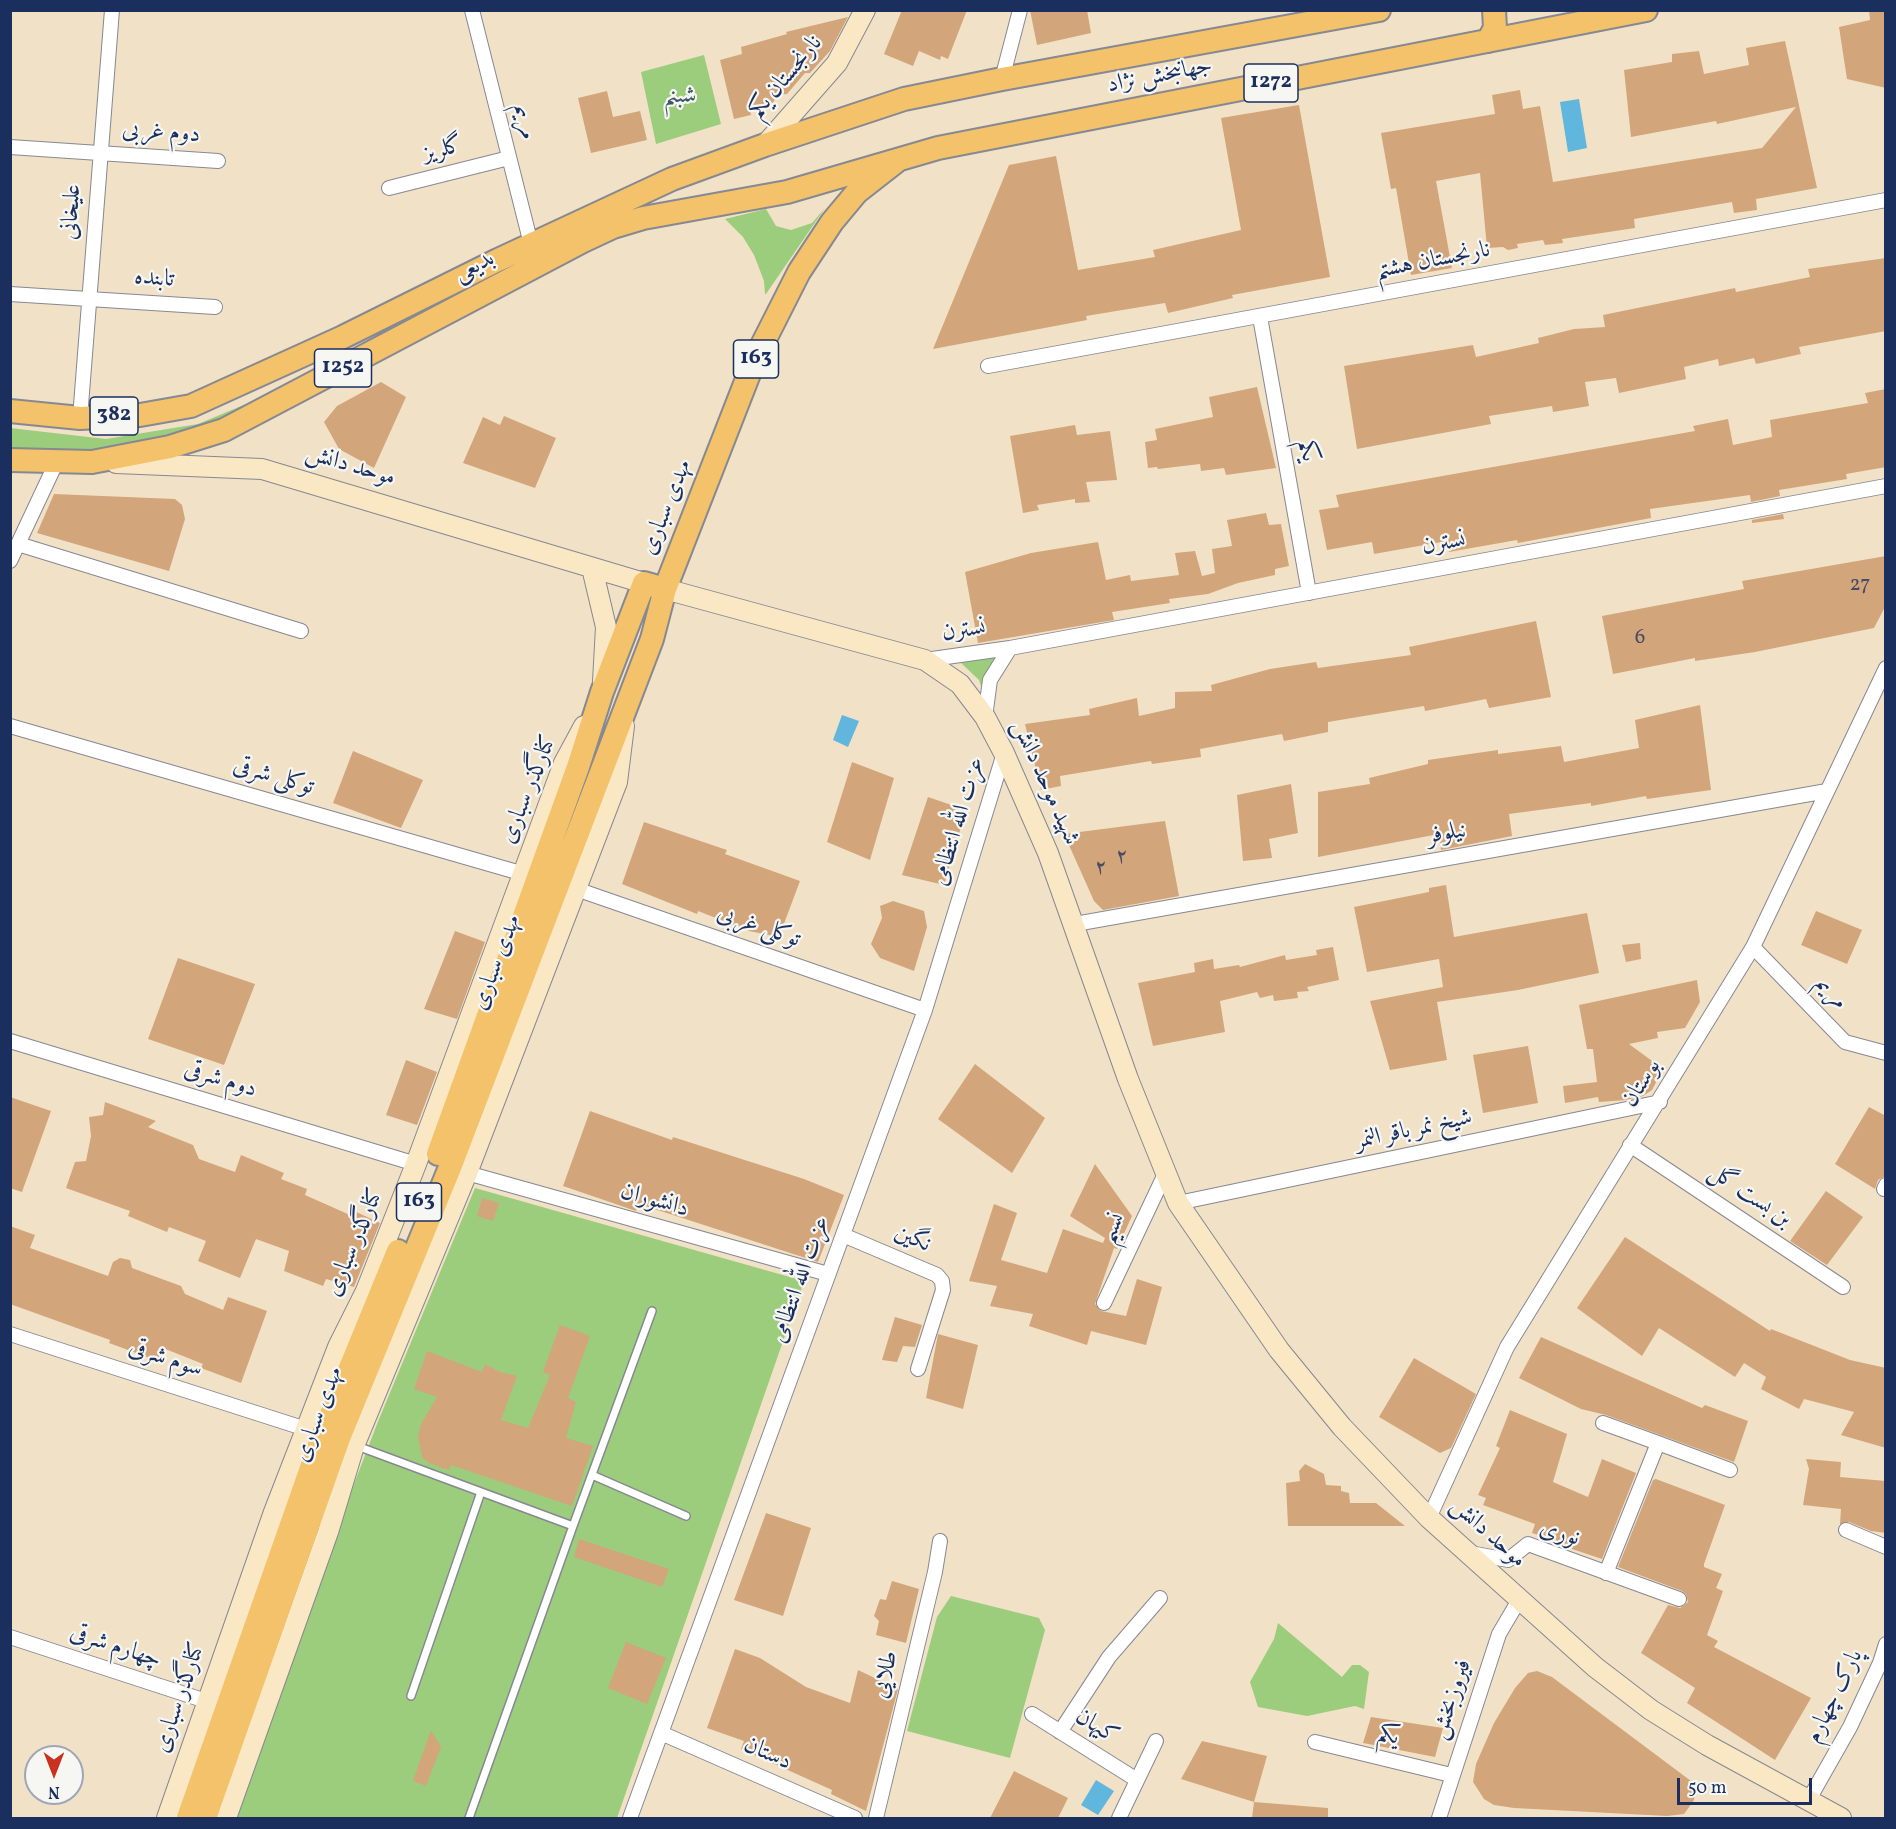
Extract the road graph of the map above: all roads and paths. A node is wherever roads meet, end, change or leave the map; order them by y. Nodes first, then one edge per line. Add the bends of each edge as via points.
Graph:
1 (112, 10) edge
2 (472, 10) edge
3 (1020, 10) edge
4 (1379, 10) edge
5 (1494, 10) edge
6 (1646, 10) edge
7 (859, 14) edge
8 (1488, 41) junction
9 (1002, 79) junction
10 (765, 145) junction
11 (10, 147) edge
12 (100, 152) junction
13 (509, 158) junction
14 (897, 160) junction
15 (218, 161) dead end
16 (389, 188) dead end
17 (1886, 200) edge
18 (531, 244) junction
19 (10, 294) edge
20 (89, 298) junction
21 (215, 307) dead end
22 (1260, 317) junction
23 (988, 366) dead end
24 (216, 396) joint
25 (10, 411) edge
26 (80, 418) junction
27 (10, 460) edge
28 (57, 461) junction
29 (92, 462) junction
30 (1886, 486) edge
31 (18, 544) junction
32 (10, 561) edge
33 (592, 568) junction
34 (654, 586) junction
35 (1309, 593) junction
36 (301, 631) dead end
37 (1010, 648) junction
38 (925, 660) junction
39 (1884, 676) edge
40 (602, 692) junction
41 (627, 701) junction
42 (985, 717) junction
43 (10, 726) edge
44 (1004, 753) junction
45 (1827, 791) junction
46 (524, 874) junction
47 (576, 889) junction
48 (1075, 924) junction
49 (1753, 947) junction
50 (926, 1010) junction
51 (10, 1041) edge
52 (1886, 1053) edge
53 (1659, 1102) junction
54 (1630, 1145) junction
55 (416, 1164) junction
56 (467, 1173) junction
57 (1164, 1174) junction
58 (1178, 1203) junction
59 (843, 1235) junction
60 (828, 1274) junction
61 (1843, 1287) dead end
62 (1104, 1303) dead end
63 (652, 1311) dead end
64 (10, 1334) edge
65 (918, 1369) dead end
66 (1603, 1423) dead end
67 (306, 1429) junction
68 (1658, 1443) junction
69 (354, 1446) junction
70 (1730, 1470) dead end
71 (592, 1475) junction
72 (481, 1492) junction
73 (686, 1516) dead end
74 (1429, 1518) junction
75 (573, 1526) junction
76 (1846, 1530) dead end
77 (940, 1541) dead end
78 (1886, 1547) edge
79 (1468, 1553) junction
80 (1606, 1573) junction
81 (1160, 1598) dead end
82 (1679, 1599) dead end
83 (1519, 1600) junction
84 (10, 1637) edge
85 (1886, 1644) edge
86 (411, 1696) dead end
87 (206, 1701) junction
88 (1032, 1714) dead end
89 (1060, 1732) junction
90 (661, 1733) junction
91 (1156, 1741) dead end
92 (1315, 1742) dead end
93 (1451, 1775) junction
94 (1137, 1780) junction
95 (1808, 1801) junction
96 (167, 1818) edge
97 (188, 1818) edge
98 (205, 1818) edge
99 (226, 1818) edge
100 (469, 1818) edge
101 (630, 1818) edge
102 (855, 1818) edge
103 (876, 1818) edge
104 (1119, 1818) edge
105 (1438, 1818) edge
106 (1841, 1818) edge

1 - 12 street, علیخانی
2 - 13 street, مریم
3 - 9 street
4 - 9 main road, جهانبخش نژاد / 1272
5 - 8 main road via 1495,28
6 - 8 main road, جهانبخش نژاد / 1272
7 - 10 main road, نارنجستان یکم via 837,63
8 - 14 main road, جهانبخش نژاد / 1272 via 938,148
9 - 10 main road, جهانبخش نژاد / 1272 via 904,99
10 - 18 main road, بدیعی / 1252 via 672,179
11 - 12 street
12 - 15 street, دوم غربی
12 - 20 street, علیخانی
13 - 16 street, گلریز
13 - 18 street, مریم
14 - 29 main road, بدیعی / 1252 via 787,192 671,212 613,227 224,430 170,447
14 - 34 main road, مهدی سباری / 163 via 857,192 799,272 754,361
17 - 22 street, نارنجستان هشتم
18 - 24 main road, بدیعی / 1252
19 - 20 street, تابنده
20 - 21 street, تابنده
20 - 26 street, علیخانی
22 - 23 street, نارنجستان هشتم
22 - 35 street, یکم
24 - 26 main road, 382 via 163,412
25 - 26 main road, 382
27 - 28 main road, موحد دانش / 382
28 - 29 main road, موحد دانش / 382
28 - 31 street
29 - 33 main road, موحد دانش / 382 via 262,469
30 - 35 street, نسترن
31 - 32 street
31 - 36 street
33 - 34 main road, موحد دانش / 382
33 - 40 main road via 606,627
34 - 38 main road, شهید موحد دانش / 382
34 - 40 main road, مهدی سباری / 163
34 - 41 main road, مهدی سباری / 163 via 652,639
35 - 37 street, نسترن
37 - 38 street, نسترن
37 - 42 street, نسترن via 990,680
38 - 42 main road, شهید موحد دانش / 382 via 960,684
39 - 45 street, بوستان
40 - 46 main road, کنارگذر سباری via 564,763
40 - 97 main road, مهدی سباری / 163 via 437,1158 323,1434
41 - 47 main road via 617,782
41 - 98 main road, مهدی سباری / 163 via 450,1165 339,1438
42 - 44 main road, شهید موحد دانش / 382
43 - 46 street, توکلی شرقی
44 - 48 main road, شهید موحد دانش / 382
44 - 50 street, عزت الله انتظامی
45 - 48 street, نیلوفر
45 - 49 street, بوستان
46 - 55 main road, کنارگذر سباری
47 - 50 street, توکلی غربی
47 - 56 main road
48 - 57 main road, شهید موحد دانش / 382
49 - 52 street, مریم via 1845,1042
49 - 53 street, بوستان
50 - 59 street, عزت الله انتظامی
51 - 55 street, دوم شرقی
53 - 54 street, بوستان
53 - 58 street, شیخ نمر باقر النمر
54 - 61 street, بن بست گل
54 - 74 street, بوستان via 1507,1347
55 - 67 main road, کنارگذر سباری
56 - 60 street, دانشوران
56 - 69 main road
57 - 58 main road, شهید موحد دانش / 382
57 - 62 street, نسیم
58 - 74 main road, موحد دانش / 382 via 1279,1350 1342,1427
59 - 60 street, عزت الله انتظامی
59 - 65 street, نگین via 937,1275 942,1281 943,1290
60 - 90 street, عزت الله انتظامی
63 - 71 lane
64 - 67 street, سوم شرقی
66 - 68 street
67 - 87 main road, کنارگذر سباری
68 - 70 street
68 - 80 street, نوری
69 - 72 lane
69 - 99 main road via 328,1532
71 - 73 lane
71 - 75 lane
72 - 75 lane
72 - 86 lane
74 - 79 main road, موحد دانش / 382
75 - 100 lane
76 - 78 street
77 - 103 street, طلایی via 936,1572
79 - 80 street, نوری via 1508,1560 1528,1544
79 - 83 main road, موحد دانش / 382
80 - 82 street, نوری
81 - 89 street via 1109,1657
83 - 93 street, فیروزبخش via 1499,1634
83 - 95 main road, موحد دانش / 382 via 1595,1667 1652,1710
84 - 87 street, چهارم شرقی
85 - 95 street, پارک چهارم via 1850,1727
87 - 96 main road, کنارگذر سباری
88 - 89 street, کیهان
89 - 94 street, کیهان
90 - 101 street, عزت الله انتظامی
90 - 102 street, دستان
91 - 94 street, کیهان
92 - 93 street, یکم
93 - 105 street, فیروزبخش
94 - 104 street, کیهان
95 - 106 main road, موحد دانش / 382

